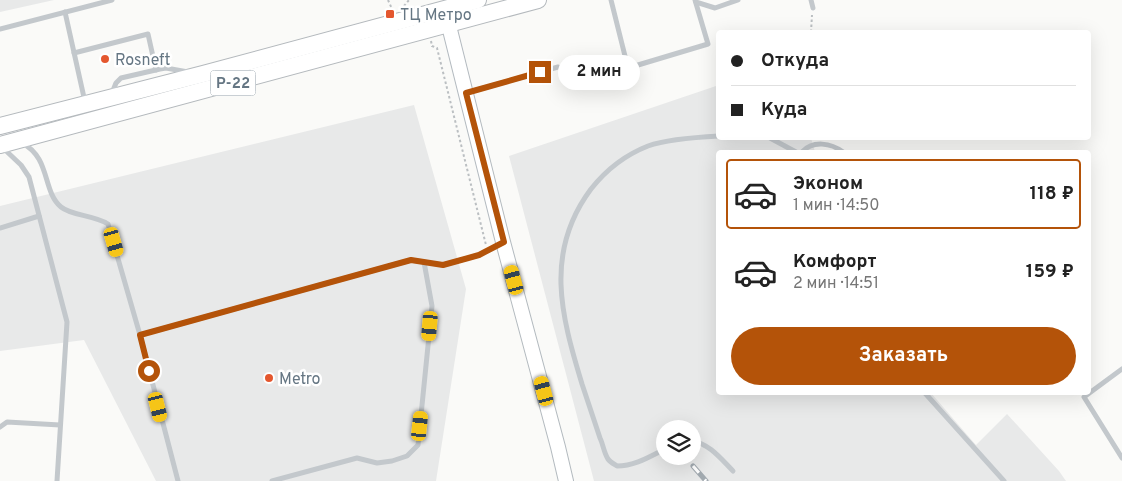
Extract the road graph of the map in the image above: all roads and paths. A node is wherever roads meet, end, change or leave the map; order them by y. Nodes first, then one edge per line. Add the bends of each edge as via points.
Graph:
1 (112, 0) edge
2 (388, 0) edge
3 (408, 0) edge
4 (478, 0) edge
5 (538, 0) edge
6 (611, 0) edge
7 (738, 0) edge
8 (811, 0) edge
9 (695, 1) edge
10 (445, 8) junction
11 (813, 8) joint
12 (65, 12) junction
13 (449, 25) junction
14 (0, 29) edge
15 (429, 30) junction
16 (811, 30) edge
17 (74, 53) junction
18 (558, 67) dead end
19 (156, 70) junction
20 (203, 74) junction
21 (466, 93) junction
22 (111, 97) junction
23 (86, 103) junction
24 (0, 126) edge
25 (716, 136) edge
26 (774, 140) edge
27 (17, 141) junction
28 (0, 145) edge
29 (792, 150) edge
30 (804, 150) edge
31 (839, 150) edge
32 (39, 216) junction
33 (0, 228) edge
34 (504, 242) junction
35 (487, 251) junction
36 (424, 262) junction
37 (140, 335) junction
38 (1122, 369) edge
39 (1091, 390) edge
40 (927, 395) edge
41 (1083, 395) edge
42 (60, 425) junction
43 (0, 426) edge
44 (701, 443) edge
45 (656, 454) edge
46 (1122, 458) edge
47 (733, 471) dead end
48 (57, 481) edge
49 (178, 481) edge
50 (272, 481) edge
51 (566, 481) edge
52 (1004, 481) edge

1 - 12 lane
2 - 3 path via 392,11 406,5
4 - 10 highway, Р-22
5 - 13 highway, Р-22
6 - 9 lane via 628,68 708,44
7 - 9 lane via 715,8
8 - 11 lane
10 - 13 main road
10 - 20 highway, Р-22
11 - 16 path
12 - 14 lane
12 - 17 lane
13 - 15 highway, Р-22
13 - 21 main road
15 - 27 highway, Р-22
15 - 35 path via 432,46 437,48
17 - 19 lane via 148,34
17 - 23 lane
18 - 21 lane
19 - 20 lane via 166,68
19 - 22 lane via 121,78
20 - 22 highway, Р-22
21 - 34 main road
22 - 23 highway, Р-22
23 - 24 highway, Р-22
25 - 45 lane via 649,146 620,160 600,177 583,200 561,256 561,293 567,334 608,460 616,466 626,466
26 - 29 lane
27 - 28 highway, Р-22
27 - 37 lane via 30,147 39,158 56,202 62,208 100,218 108,224
28 - 32 lane via 25,170
30 - 31 lane via 824,143
32 - 33 lane
32 - 42 lane via 67,322
34 - 35 lane
34 - 51 main road
35 - 36 lane via 443,265
36 - 37 lane via 411,260
36 - 50 lane via 432,306 418,445 407,456 392,461 377,463 357,458
37 - 49 lane
38 - 39 lane
40 - 52 lane
41 - 46 lane
42 - 43 lane via 7,422
42 - 48 lane
44 - 47 lane via 713,450

